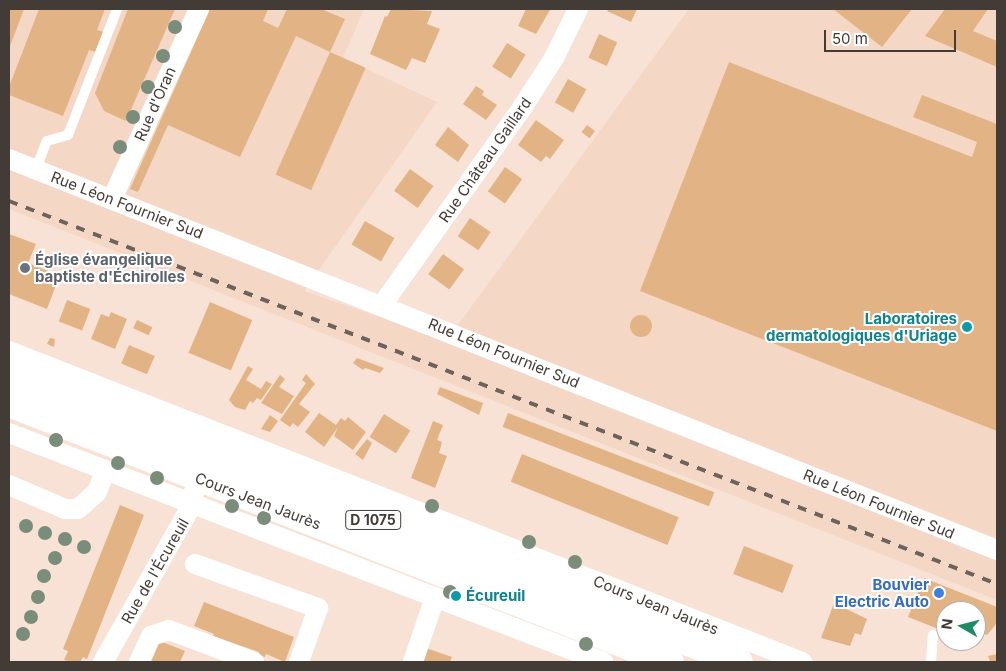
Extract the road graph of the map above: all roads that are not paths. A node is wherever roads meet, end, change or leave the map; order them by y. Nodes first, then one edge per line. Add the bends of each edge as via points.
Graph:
1 (117, 9) edge
2 (198, 9) edge
3 (578, 9) edge
4 (9, 158) edge
5 (36, 169) junction
6 (112, 199) junction
7 (382, 305) junction
8 (9, 350) edge
9 (9, 375) edge
10 (10, 405) edge
11 (188, 421) junction
12 (9, 433) edge
13 (163, 435) junction
14 (105, 472) junction
15 (196, 477) junction
16 (9, 485) edge
17 (192, 505) junction
18 (997, 550) edge
19 (194, 564) dead end
20 (435, 597) junction
21 (933, 635) dead end
22 (733, 636) junction
23 (103, 662) edge
24 (139, 662) edge
25 (254, 662) edge
26 (299, 662) edge
27 (414, 662) edge
28 (603, 662) edge
29 (670, 662) edge
30 (739, 662) edge
31 (745, 662) edge
32 (802, 662) edge
33 (932, 662) edge

1 - 5 lane via 68,134 47,141
2 - 6 street, Rue d'Oran
3 - 7 street, Rue Château Gaillard via 554,58 522,108
4 - 5 street, Rue Léon Fournier Sud
5 - 6 street, Rue Léon Fournier Sud
6 - 7 street, Rue Léon Fournier Sud
7 - 18 street, Rue Léon Fournier Sud
8 - 11 street, Cours Jean Jaurès
9 - 13 main road, Cours Jean Jaurès / D 1075
10 - 15 main road, Cours Jean Jaurès / D 1075
11 - 13 street
11 - 22 street, Cours Jean Jaurès
12 - 14 street, Cours Jean Jaurès
13 - 30 main road, Cours Jean Jaurès / D 1075 via 427,542
14 - 16 street via 97,492 78,509 66,508
14 - 17 street, Cours Jean Jaurès
15 - 17 street, Rue de l'Écureuil
15 - 29 main road, Cours Jean Jaurès / D 1075
17 - 20 street, Cours Jean Jaurès
17 - 23 street, Rue de l'Écureuil
19 - 26 street, Rue de l'Écureuil via 318,608
20 - 27 street
20 - 28 street, Cours Jean Jaurès
21 - 33 lane
22 - 31 street, Cours Jean Jaurès
22 - 32 street, Cours Jean Jaurès
24 - 25 street, Rue de l'Écureuil via 151,636 169,630

